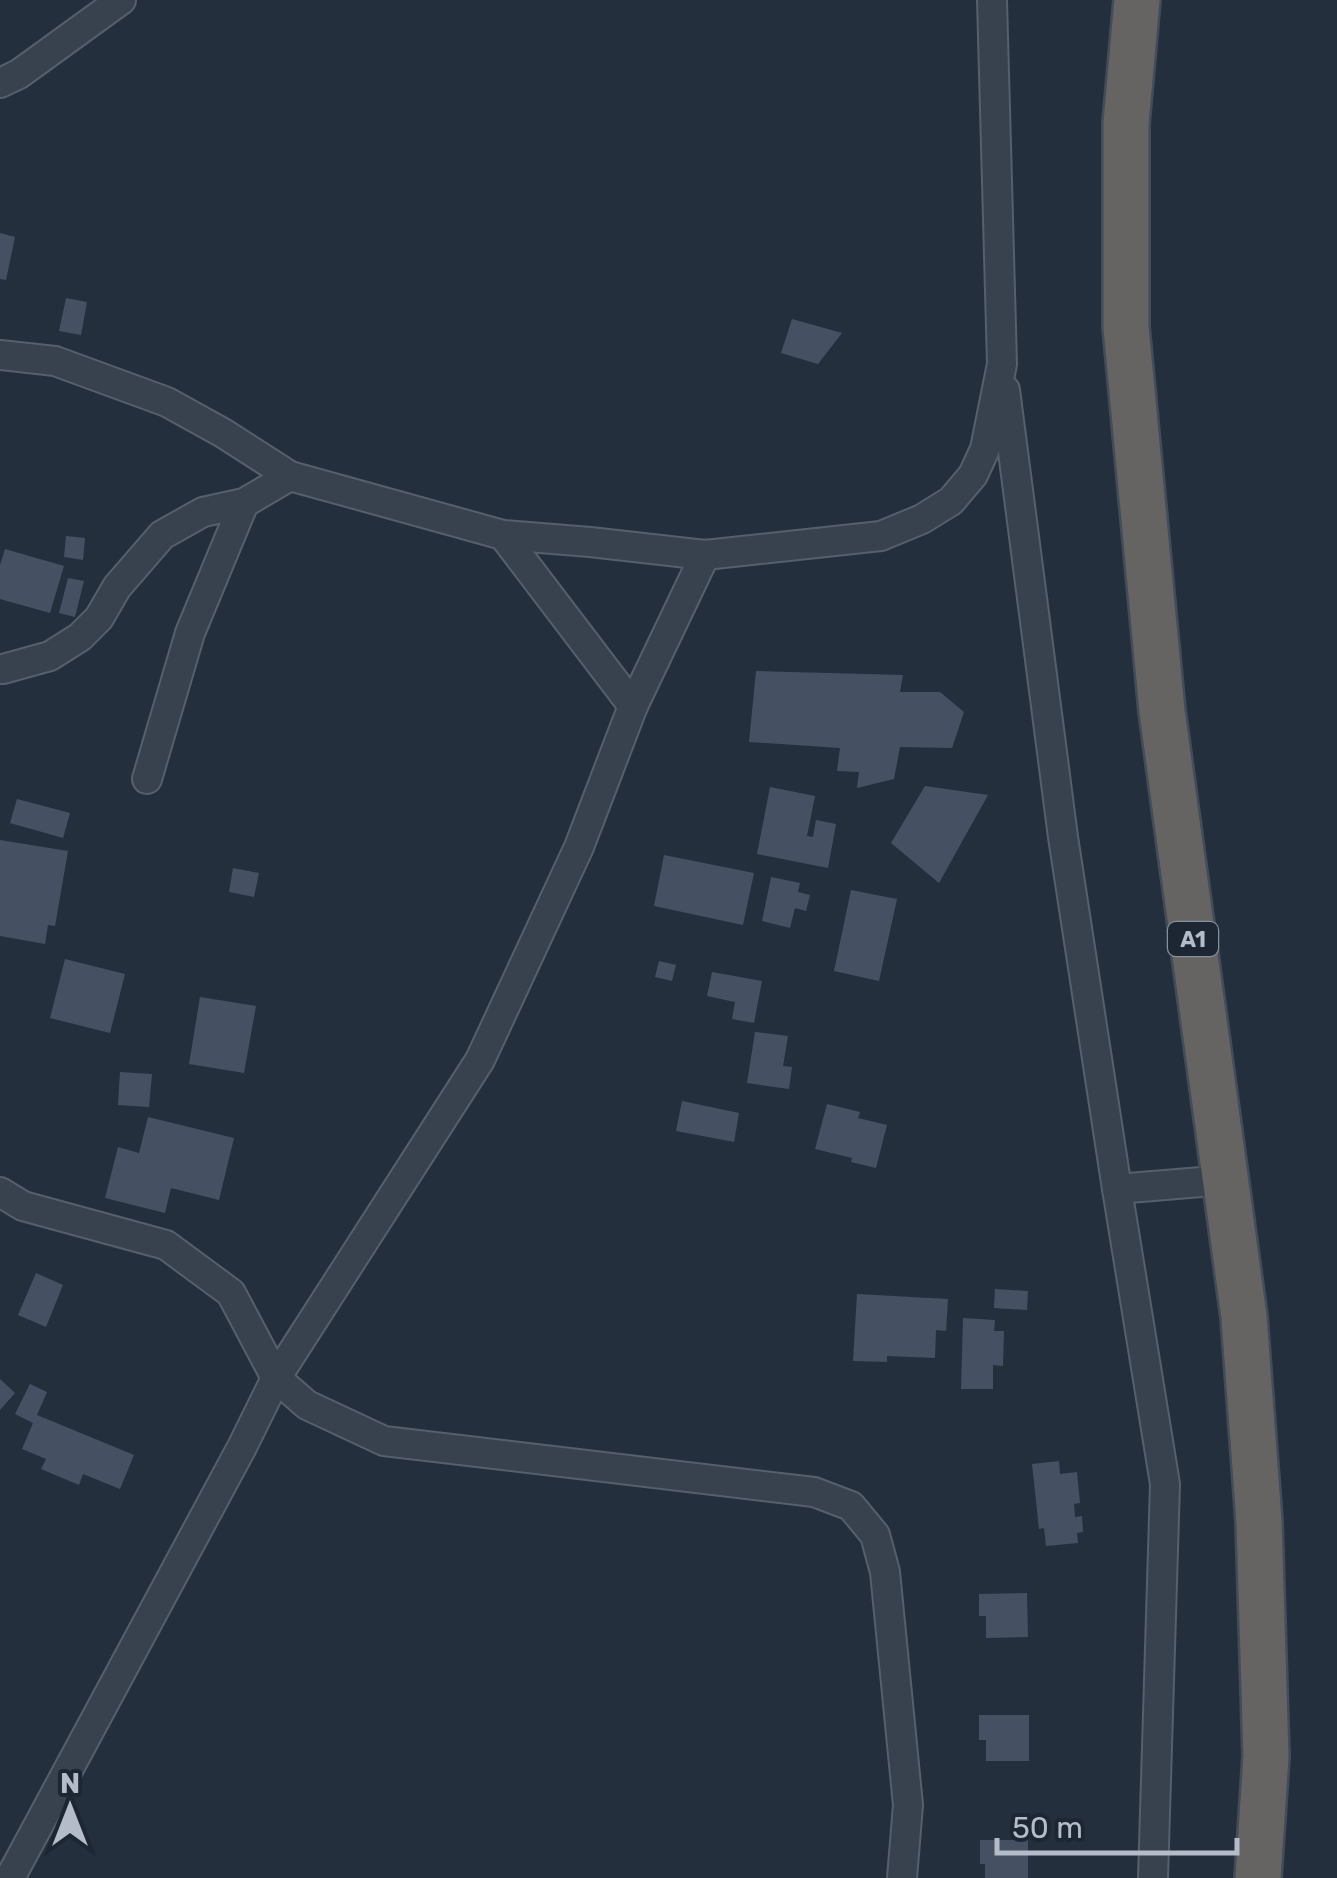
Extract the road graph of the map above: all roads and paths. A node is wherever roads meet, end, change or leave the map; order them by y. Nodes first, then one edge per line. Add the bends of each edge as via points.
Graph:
1 (122, 0) edge
2 (992, 0) edge
3 (1138, 0) edge
4 (0, 83) edge
5 (0, 355) edge
6 (1002, 364) junction
7 (290, 476) junction
8 (244, 503) junction
9 (503, 535) junction
10 (705, 555) junction
11 (3, 669) dead end
12 (633, 706) junction
13 (146, 779) dead end
14 (1225, 1180) junction
15 (1117, 1189) junction
16 (0, 1192) edge
17 (276, 1378) junction
18 (10, 1878) edge
19 (902, 1878) edge
20 (1152, 1878) edge
21 (1258, 1878) edge

1 - 4 street
2 - 6 street
3 - 14 highway, A1 via 1126,124 1126,327 1162,711
5 - 7 street via 56,361 167,402
6 - 10 street via 986,449 952,502 882,536
6 - 15 street
7 - 8 street
7 - 9 street
8 - 11 street via 203,512 162,534 80,638 50,656
8 - 13 street via 190,633
9 - 10 street
9 - 12 street
10 - 12 street
12 - 17 street via 579,846 480,1060
14 - 15 street
14 - 21 highway, A1 via 1244,1317 1259,1521 1266,1756
15 - 20 street via 1166,1484
16 - 17 street via 23,1206 166,1246 232,1294
17 - 18 street
17 - 19 street via 308,1405 384,1440 814,1492 851,1506 874,1535 885,1572 908,1805

